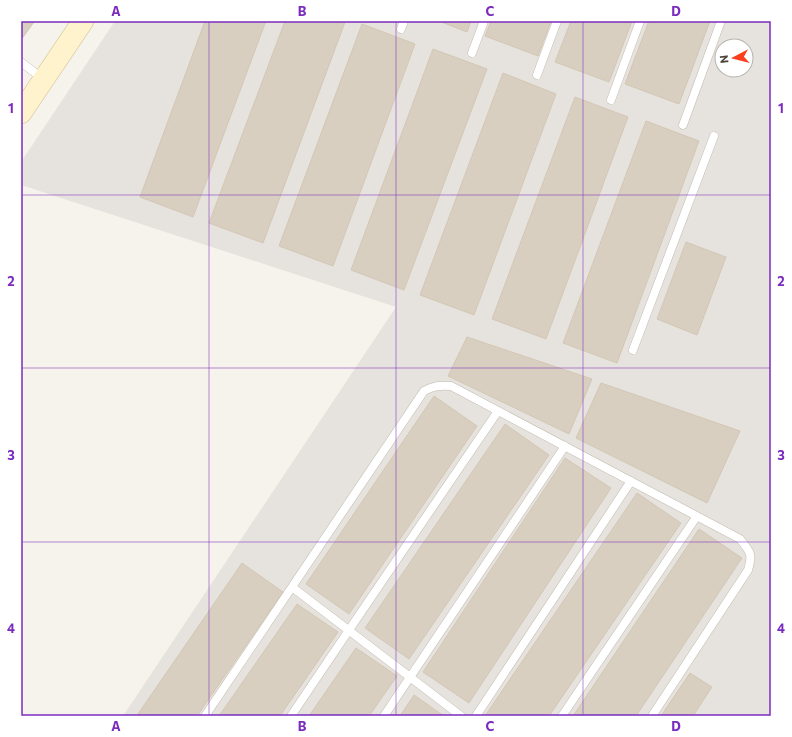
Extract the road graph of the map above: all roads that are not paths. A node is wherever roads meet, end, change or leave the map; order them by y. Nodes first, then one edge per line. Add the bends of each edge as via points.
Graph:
1 (83, 21) edge
2 (484, 21) edge
3 (557, 21) edge
4 (640, 21) edge
5 (722, 21) edge
6 (472, 53) dead end
7 (21, 62) edge
8 (537, 75) dead end
9 (44, 79) junction
10 (611, 100) dead end
11 (21, 113) edge
12 (683, 125) dead end
13 (714, 136) dead end
14 (633, 350) dead end
15 (498, 411) junction
16 (565, 446) junction
17 (631, 481) junction
18 (697, 516) junction
19 (292, 587) junction
20 (349, 630) junction
21 (410, 677) junction
22 (205, 716) edge
23 (291, 716) edge
24 (384, 716) edge
25 (461, 716) edge
26 (476, 716) edge
27 (562, 716) edge
28 (652, 716) edge

1 - 9 street
2 - 6 lane
3 - 8 lane
4 - 10 lane
5 - 12 lane
7 - 9 lane
9 - 11 street
13 - 14 lane
15 - 16 lane
15 - 19 lane via 450,386 431,386 424,391
15 - 20 lane
16 - 17 lane
16 - 21 lane
17 - 18 lane
17 - 26 lane
18 - 27 lane
18 - 28 lane via 740,538 751,559 748,570
19 - 20 lane
19 - 22 lane
20 - 21 lane
20 - 23 lane
21 - 24 lane
21 - 25 lane

